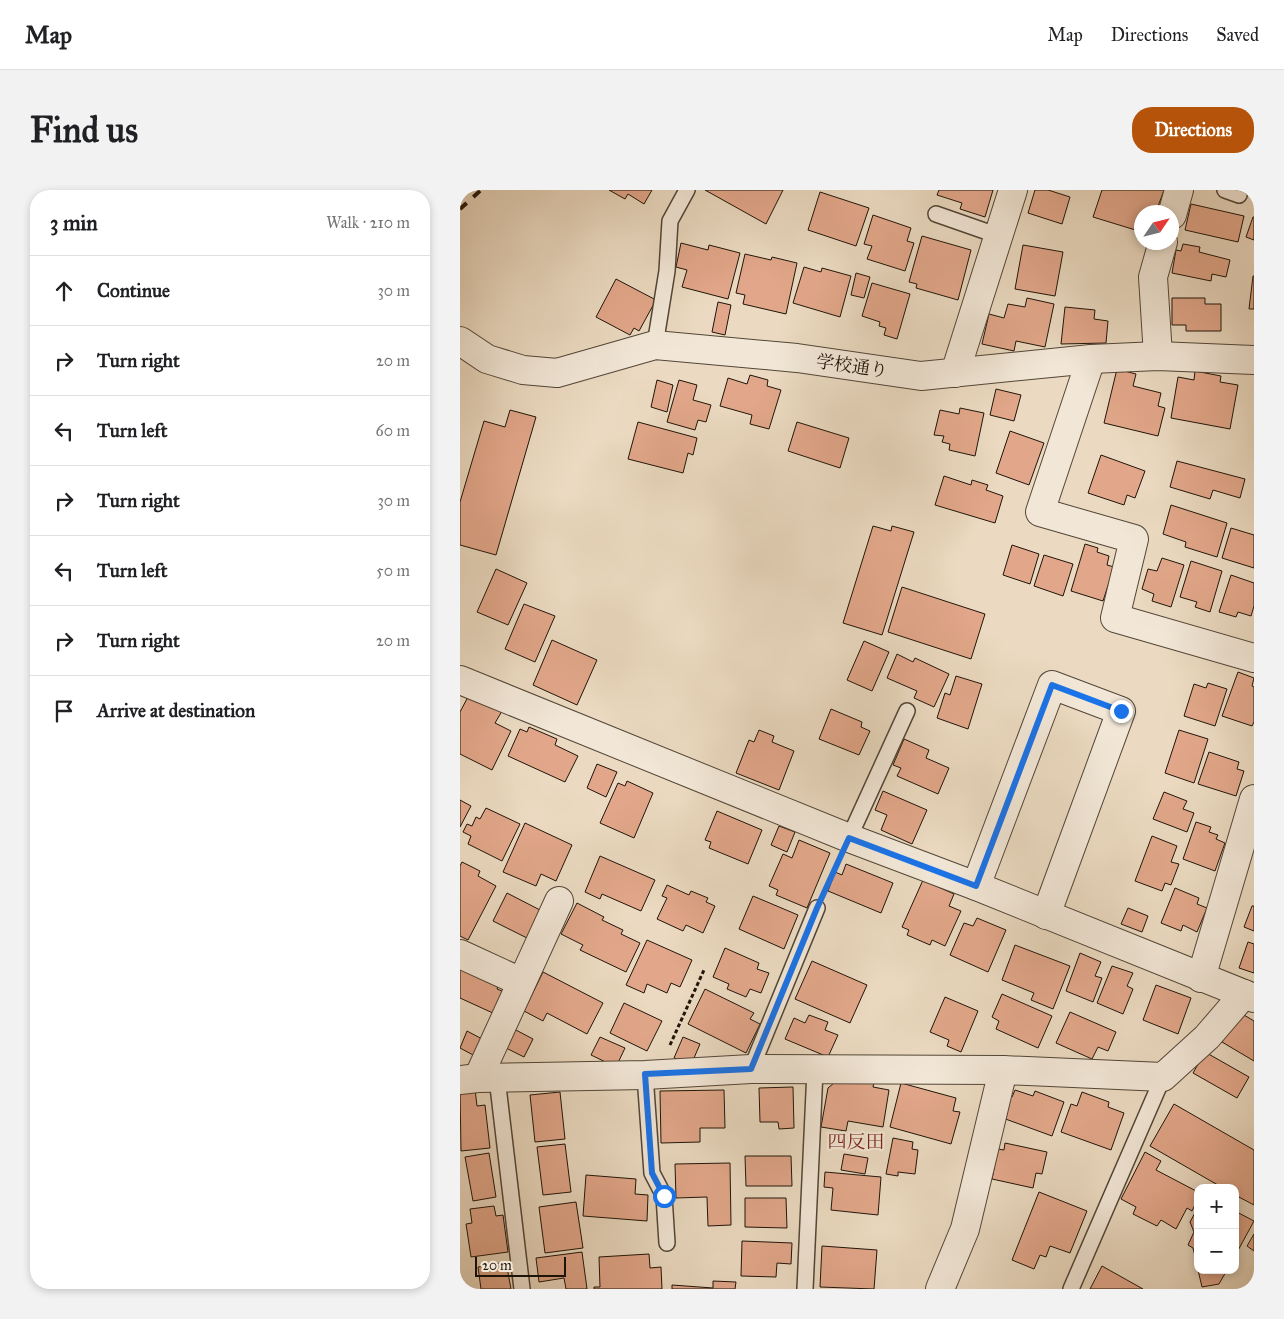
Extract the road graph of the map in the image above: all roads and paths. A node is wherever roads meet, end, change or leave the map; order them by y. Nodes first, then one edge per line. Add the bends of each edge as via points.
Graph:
1 (687, 190) edge
2 (1013, 190) edge
3 (1179, 190) edge
4 (1175, 205) edge
5 (936, 214) dead end
6 (999, 236) junction
7 (1161, 250) edge
8 (460, 341) edge
9 (656, 345) junction
10 (1158, 356) junction
11 (1091, 360) junction
12 (1254, 360) edge
13 (955, 373) junction
14 (1254, 658) edge
15 (460, 680) edge
16 (907, 711) dead end
17 (1254, 799) edge
18 (849, 838) junction
19 (976, 886) junction
20 (559, 901) dead end
21 (817, 908) joint
22 (1046, 914) junction
23 (460, 954) edge
24 (704, 970) dead end
25 (1202, 978) junction
26 (521, 982) junction
27 (1249, 996) edge
28 (751, 1069) junction
29 (814, 1070) junction
30 (1003, 1070) junction
31 (651, 1074) junction
32 (1163, 1077) junction
33 (478, 1079) edge
34 (667, 1243) dead end
35 (522, 1289) edge
36 (805, 1289) edge
37 (940, 1289) edge
38 (1071, 1289) edge

1 - 9 lane via 670,221
2 - 6 street
3 - 4 street
5 - 6 lane
6 - 13 street
7 - 10 street via 1153,277
8 - 9 street, 学校通り via 487,359 523,370 557,373
9 - 13 street, 学校通り via 797,358 921,376
10 - 11 street, 学校通り
10 - 12 street, 学校通り
11 - 13 street, 学校通り
11 - 14 street via 1040,512 1134,539 1115,618
15 - 18 street
16 - 18 lane
17 - 25 street
18 - 19 street
18 - 21 path
19 - 22 street
19 - 22 street via 1052,685 1121,711
20 - 26 street
21 - 28 lane
22 - 25 street
23 - 26 street
24 - 31 path
25 - 27 street
26 - 33 street
27 - 32 street
28 - 29 street
28 - 31 street
29 - 30 street
29 - 36 lane
30 - 32 street
30 - 37 street via 965,1229
31 - 33 street
31 - 34 lane via 652,1173 664,1196
32 - 38 lane
33 - 35 lane

